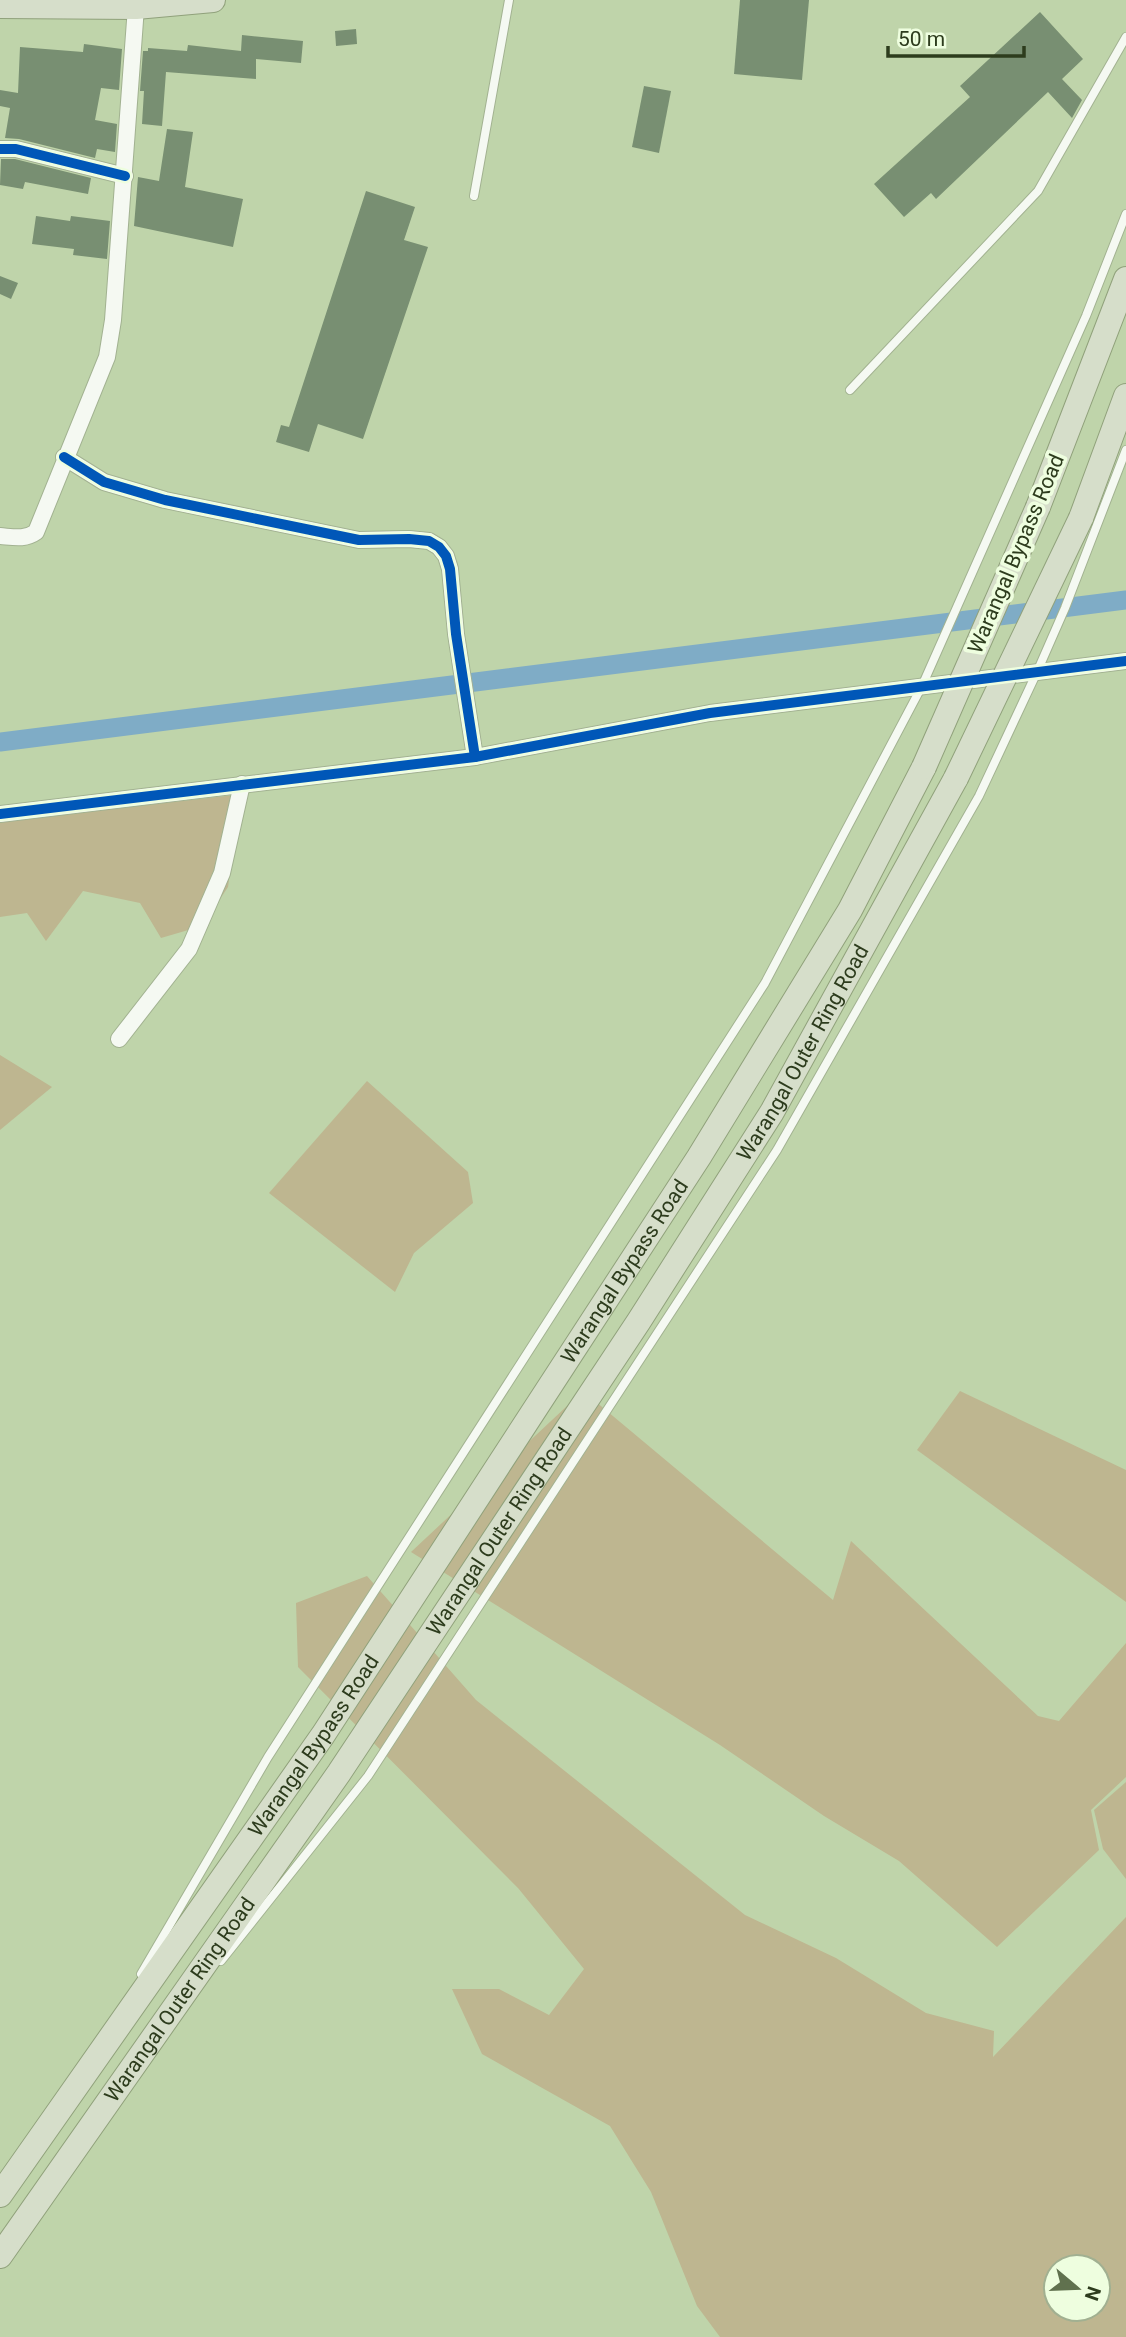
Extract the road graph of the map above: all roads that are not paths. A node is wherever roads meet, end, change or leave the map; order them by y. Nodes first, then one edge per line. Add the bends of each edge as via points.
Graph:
1 (213, 0) edge
2 (509, 0) edge
3 (0, 6) edge
4 (136, 7) junction
5 (1126, 37) edge
6 (0, 149) edge
7 (125, 176) junction
8 (474, 196) dead end
9 (1126, 214) edge
10 (1126, 279) edge
11 (850, 390) dead end
12 (1126, 396) edge
13 (1126, 450) edge
14 (64, 457) junction
15 (0, 536) edge
16 (1126, 661) edge
17 (1037, 672) junction
18 (922, 686) junction
19 (475, 757) junction
20 (956, 778) joint
21 (242, 784) junction
22 (0, 814) edge
23 (119, 1039) dead end
24 (213, 1971) dead end
25 (136, 1982) dead end
26 (205, 1982) dead end
27 (130, 1994) dead end
28 (67, 2100) junction
29 (101, 2112) junction
30 (0, 2195) edge
31 (0, 2256) edge

1 - 4 highway
2 - 8 lane
3 - 4 highway
4 - 7 street
5 - 11 lane via 1038,191
6 - 7 street
7 - 14 street via 107,357
9 - 18 lane via 1086,316
10 - 28 highway, Warangal Bypass Road, bridge via 1038,507 923,767 850,909 699,1157 324,1735
12 - 20 highway, Warangal Bypass Road, bridge via 1081,518
13 - 17 lane
14 - 15 street via 36,532
14 - 19 street via 104,482 165,500 359,540 409,539 439,547 450,569
16 - 17 street
17 - 18 street
17 - 24 lane via 978,796 777,1150 368,1776
18 - 19 street via 710,713
18 - 25 lane via 765,983 268,1757
19 - 21 street
20 - 29 highway, Warangal Outer Ring Road via 772,1112 639,1321 339,1773
21 - 22 street
21 - 23 street via 222,873 189,949
26 - 29 lane
27 - 28 lane
28 - 30 highway, Warangal Bypass Road
29 - 31 highway, Warangal Outer Ring Road

